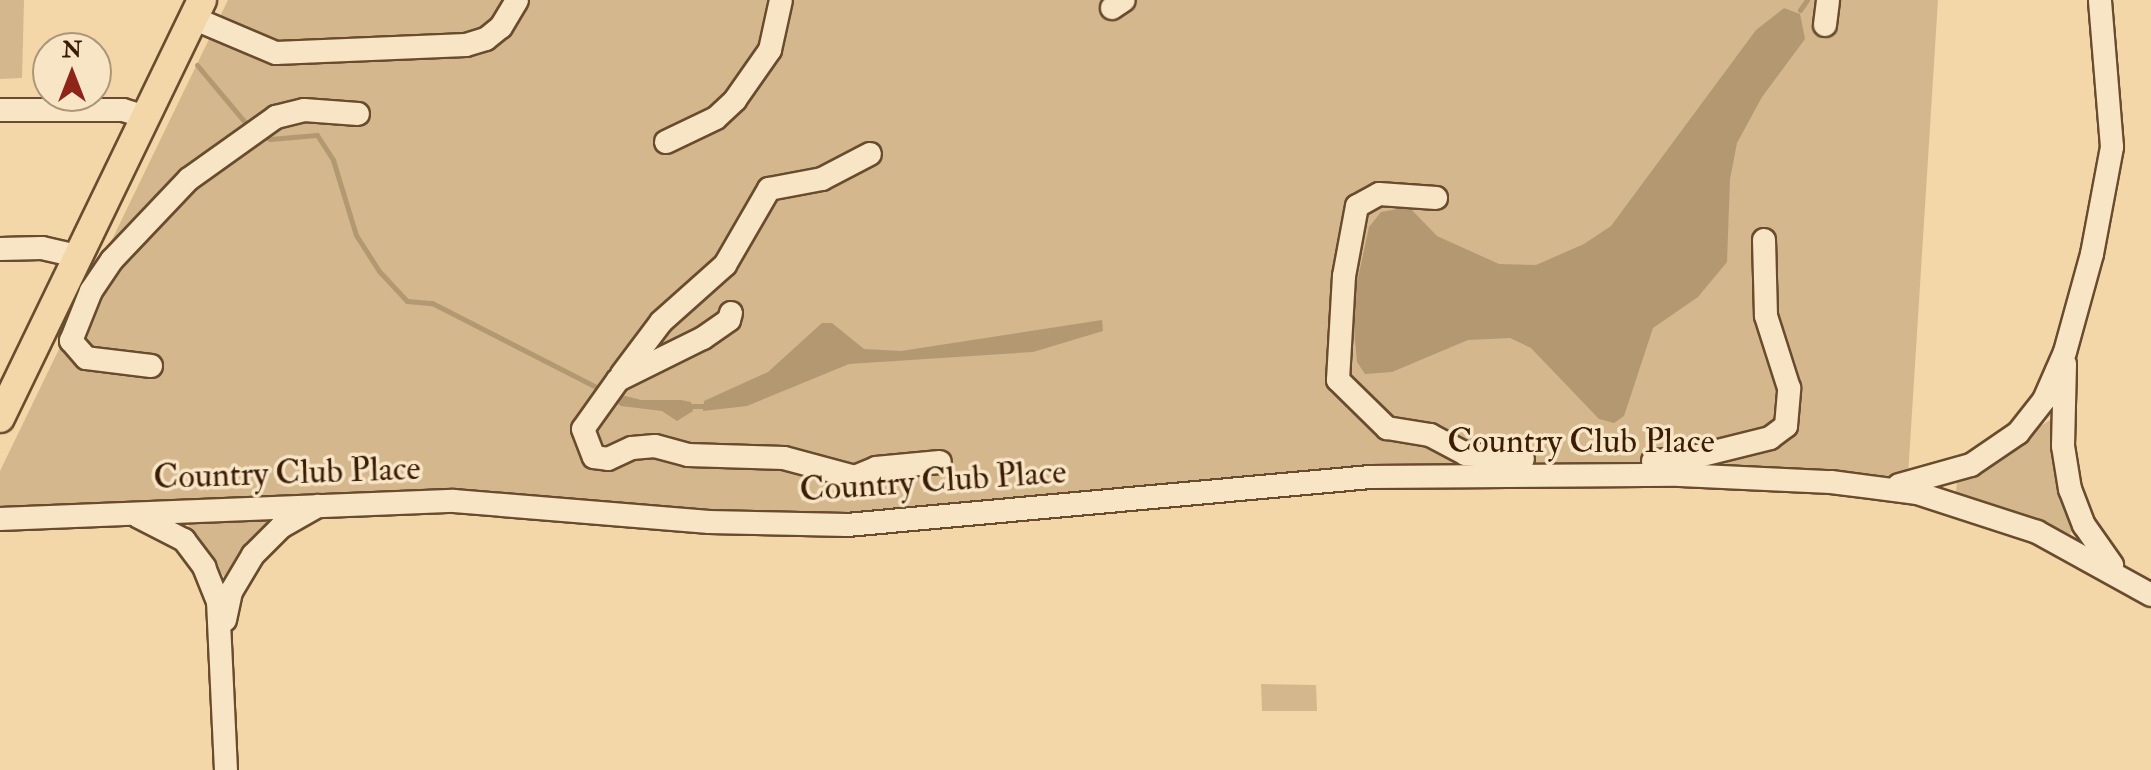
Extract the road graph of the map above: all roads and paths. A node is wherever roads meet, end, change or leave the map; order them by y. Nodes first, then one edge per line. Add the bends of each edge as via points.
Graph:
1 (517, 0) edge
2 (781, 0) edge
3 (1828, 0) edge
4 (2100, 0) edge
5 (197, 9) edge
6 (1825, 25) dead end
7 (0, 110) edge
8 (358, 114) dead end
9 (146, 117) junction
10 (666, 142) dead end
11 (870, 154) dead end
12 (1436, 198) dead end
13 (1764, 240) dead end
14 (0, 249) edge
15 (78, 256) junction
16 (731, 313) dead end
17 (2065, 352) junction
18 (151, 366) dead end
19 (613, 387) junction
20 (0, 418) edge
21 (940, 462) dead end
22 (1870, 486) junction
23 (327, 502) junction
24 (128, 513) junction
25 (0, 519) edge
26 (2121, 574) junction
27 (2151, 595) edge
28 (223, 631) junction
29 (226, 770) edge

1 - 5 street via 501,27 466,45 276,53
2 - 10 street via 770,50 735,100 716,118
3 - 6 street
4 - 17 street, Country Club Place via 2112,147 2092,254
5 - 9 main road
7 - 9 street via 123,110
8 - 18 street via 294,110 265,126 189,179 99,277 73,328 73,345 86,358
9 - 15 main road
11 - 19 street via 822,179 769,189 725,265 661,322
12 - 13 street via 1379,194 1357,206 1344,276 1338,380 1387,428 1430,435 1476,456 1686,459 1778,434 1786,426 1791,402 1766,316
14 - 15 street via 42,248
15 - 20 main road
16 - 19 street via 703,338
17 - 22 street, Country Club Place via 2033,416 1997,450 1933,479
17 - 26 street, Country Club Place via 2063,446 2070,489 2084,525
19 - 21 street via 583,429 589,452 600,460 655,446 698,456 784,458 855,477 883,467
22 - 23 street, Country Club Place via 1667,474 1370,477 847,525 709,522 454,501
22 - 26 street, Country Club Place via 1998,517
23 - 24 street, Country Club Place
23 - 28 street via 281,527 253,555 231,592
24 - 25 street, Country Club Place
24 - 28 street via 156,521 197,554 218,601
26 - 27 street, Country Club Place
28 - 29 street

